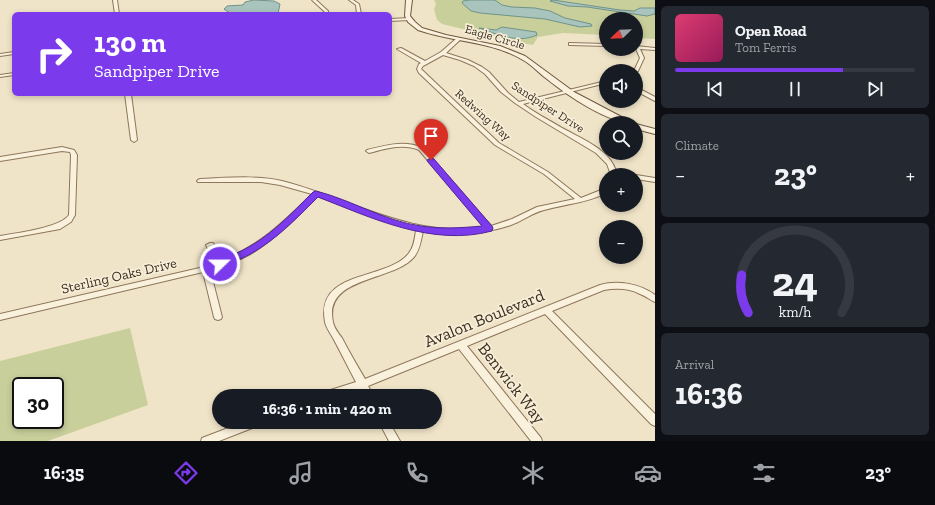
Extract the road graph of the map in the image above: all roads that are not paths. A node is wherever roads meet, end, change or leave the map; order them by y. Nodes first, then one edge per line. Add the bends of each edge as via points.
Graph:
1 (115, 0) edge
2 (314, 0) edge
3 (351, 0) edge
4 (409, 0) edge
5 (117, 12) edge
6 (327, 12) edge
7 (360, 12) edge
8 (409, 19) junction
9 (392, 20) edge
10 (459, 39) junction
11 (571, 44) dead end
12 (599, 45) edge
13 (643, 48) edge
14 (399, 49) dead end
15 (655, 49) edge
16 (12, 53) edge
17 (442, 53) junction
18 (0, 55) edge
19 (425, 63) junction
20 (12, 74) edge
21 (0, 76) edge
22 (599, 84) edge
23 (569, 91) junction
24 (643, 93) edge
25 (128, 96) edge
26 (655, 99) edge
27 (520, 103) junction
28 (614, 116) edge
29 (643, 128) edge
30 (655, 132) edge
31 (134, 140) dead end
32 (369, 151) dead end
33 (0, 159) edge
34 (613, 168) edge
35 (643, 178) edge
36 (200, 180) dead end
37 (655, 180) edge
38 (316, 194) junction
39 (599, 194) edge
40 (579, 199) junction
41 (489, 228) junction
42 (420, 230) junction
43 (0, 238) edge
44 (210, 245) dead end
45 (220, 264) junction
46 (206, 269) junction
47 (655, 299) edge
48 (546, 310) junction
49 (0, 317) edge
50 (218, 317) dead end
51 (461, 345) junction
52 (362, 383) junction
53 (344, 389) edge
54 (365, 389) edge
55 (655, 421) edge
56 (238, 429) edge
57 (388, 429) edge
58 (206, 441) edge
59 (395, 441) edge
60 (537, 441) edge

1 - 5 street
2 - 6 street
3 - 7 street via 358,4
4 - 8 street
8 - 9 street
8 - 10 street, Eagle Circle via 426,31
10 - 17 street
10 - 23 street, Eagle Circle via 522,56
11 - 12 street
13 - 15 street
14 - 19 street
16 - 18 street
17 - 19 street
17 - 27 street, Sandpiper Drive via 479,67
19 - 40 street, Redwing Way via 420,67 420,72 497,144 546,173
20 - 21 street
22 - 23 street
23 - 27 street
23 - 28 street, Eagle Circle
24 - 26 street
25 - 31 street
27 - 34 street, Sandpiper Drive via 561,131 598,151
29 - 30 street
32 - 41 street via 410,144 421,149
33 - 43 street via 62,149 72,151 74,155 72,215 69,220 57,227
35 - 37 street
36 - 38 street via 252,179 280,182
38 - 42 street
38 - 45 street, Sterling Oaks Drive via 263,242 244,254
39 - 40 street
40 - 41 street
41 - 42 street via 457,232
42 - 52 street via 416,249 404,262 341,287 328,303 326,312 329,323
44 - 45 street
45 - 46 street, Sterling Oaks Drive
46 - 49 street, Sterling Oaks Drive
46 - 50 street
47 - 48 street, Avalon Boulevard via 640,290 614,285
48 - 51 street, Avalon Boulevard
48 - 55 street
51 - 52 street, Avalon Boulevard
51 - 60 street, Benwick Way
52 - 53 street, Avalon Boulevard
52 - 54 street
56 - 58 street
57 - 59 street

